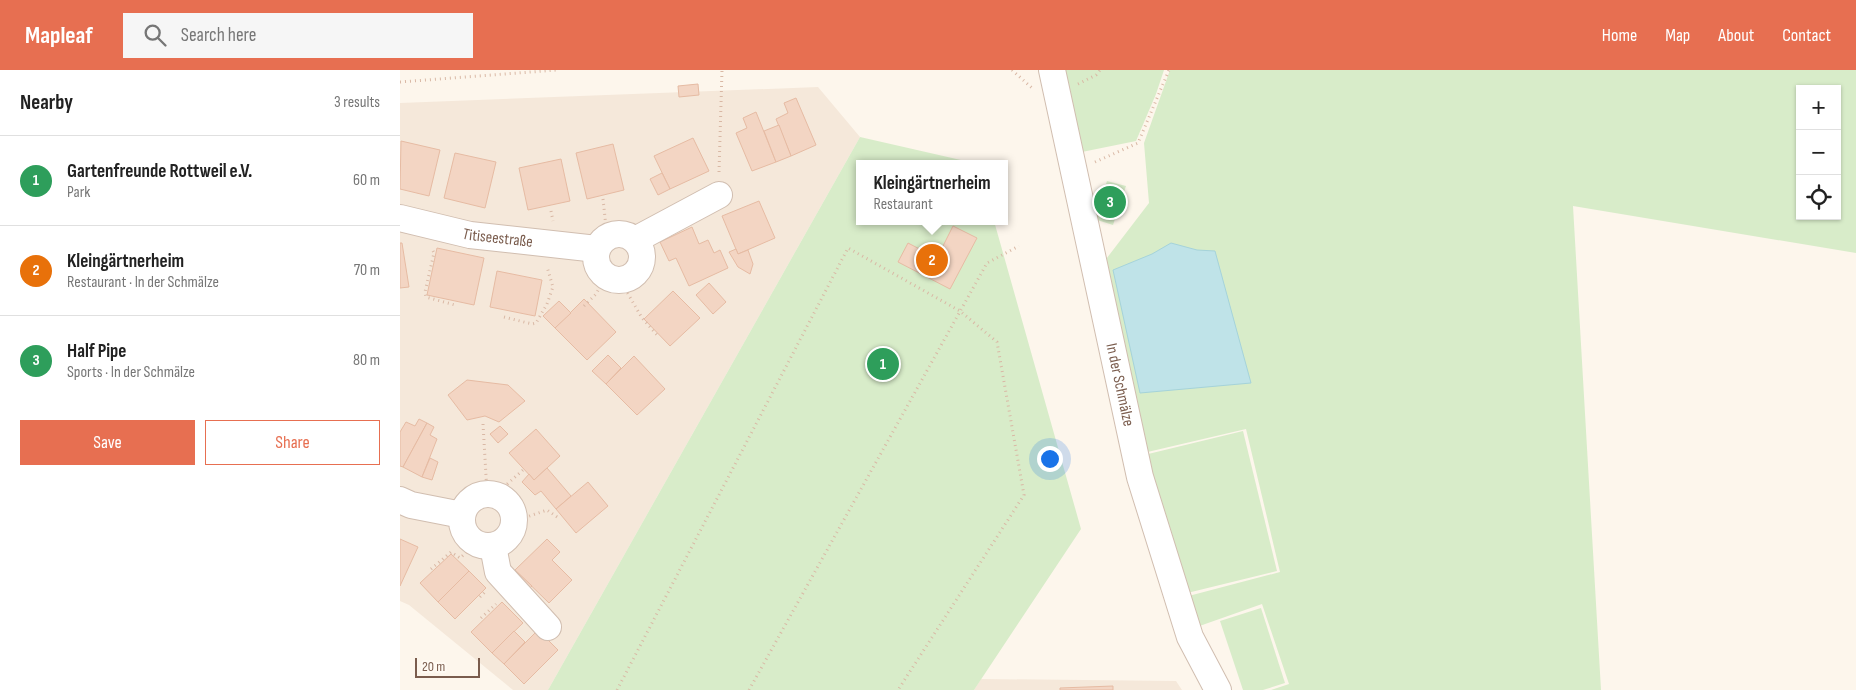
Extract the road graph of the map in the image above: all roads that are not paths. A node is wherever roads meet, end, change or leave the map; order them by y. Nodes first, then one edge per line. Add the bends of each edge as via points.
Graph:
1 (1052, 70) edge
2 (719, 194) road end
3 (400, 218) edge
4 (635, 240) junction
5 (602, 243) junction
6 (400, 500) edge
7 (462, 515) junction
8 (485, 545) junction
9 (548, 627) dead end
10 (1218, 690) edge

1 - 10 street, In der Schmälze via 1140,477 1190,637
2 - 4 street
3 - 5 street, Titiseestraße via 470,235
4 - 5 street via 614,234
4 - 5 street via 642,253 639,268 628,278 613,278 600,271 596,256
6 - 7 street
7 - 8 street via 464,532
7 - 8 street via 470,499 478,495 491,493 510,504 514,512 513,530 501,543
8 - 9 street via 498,572

